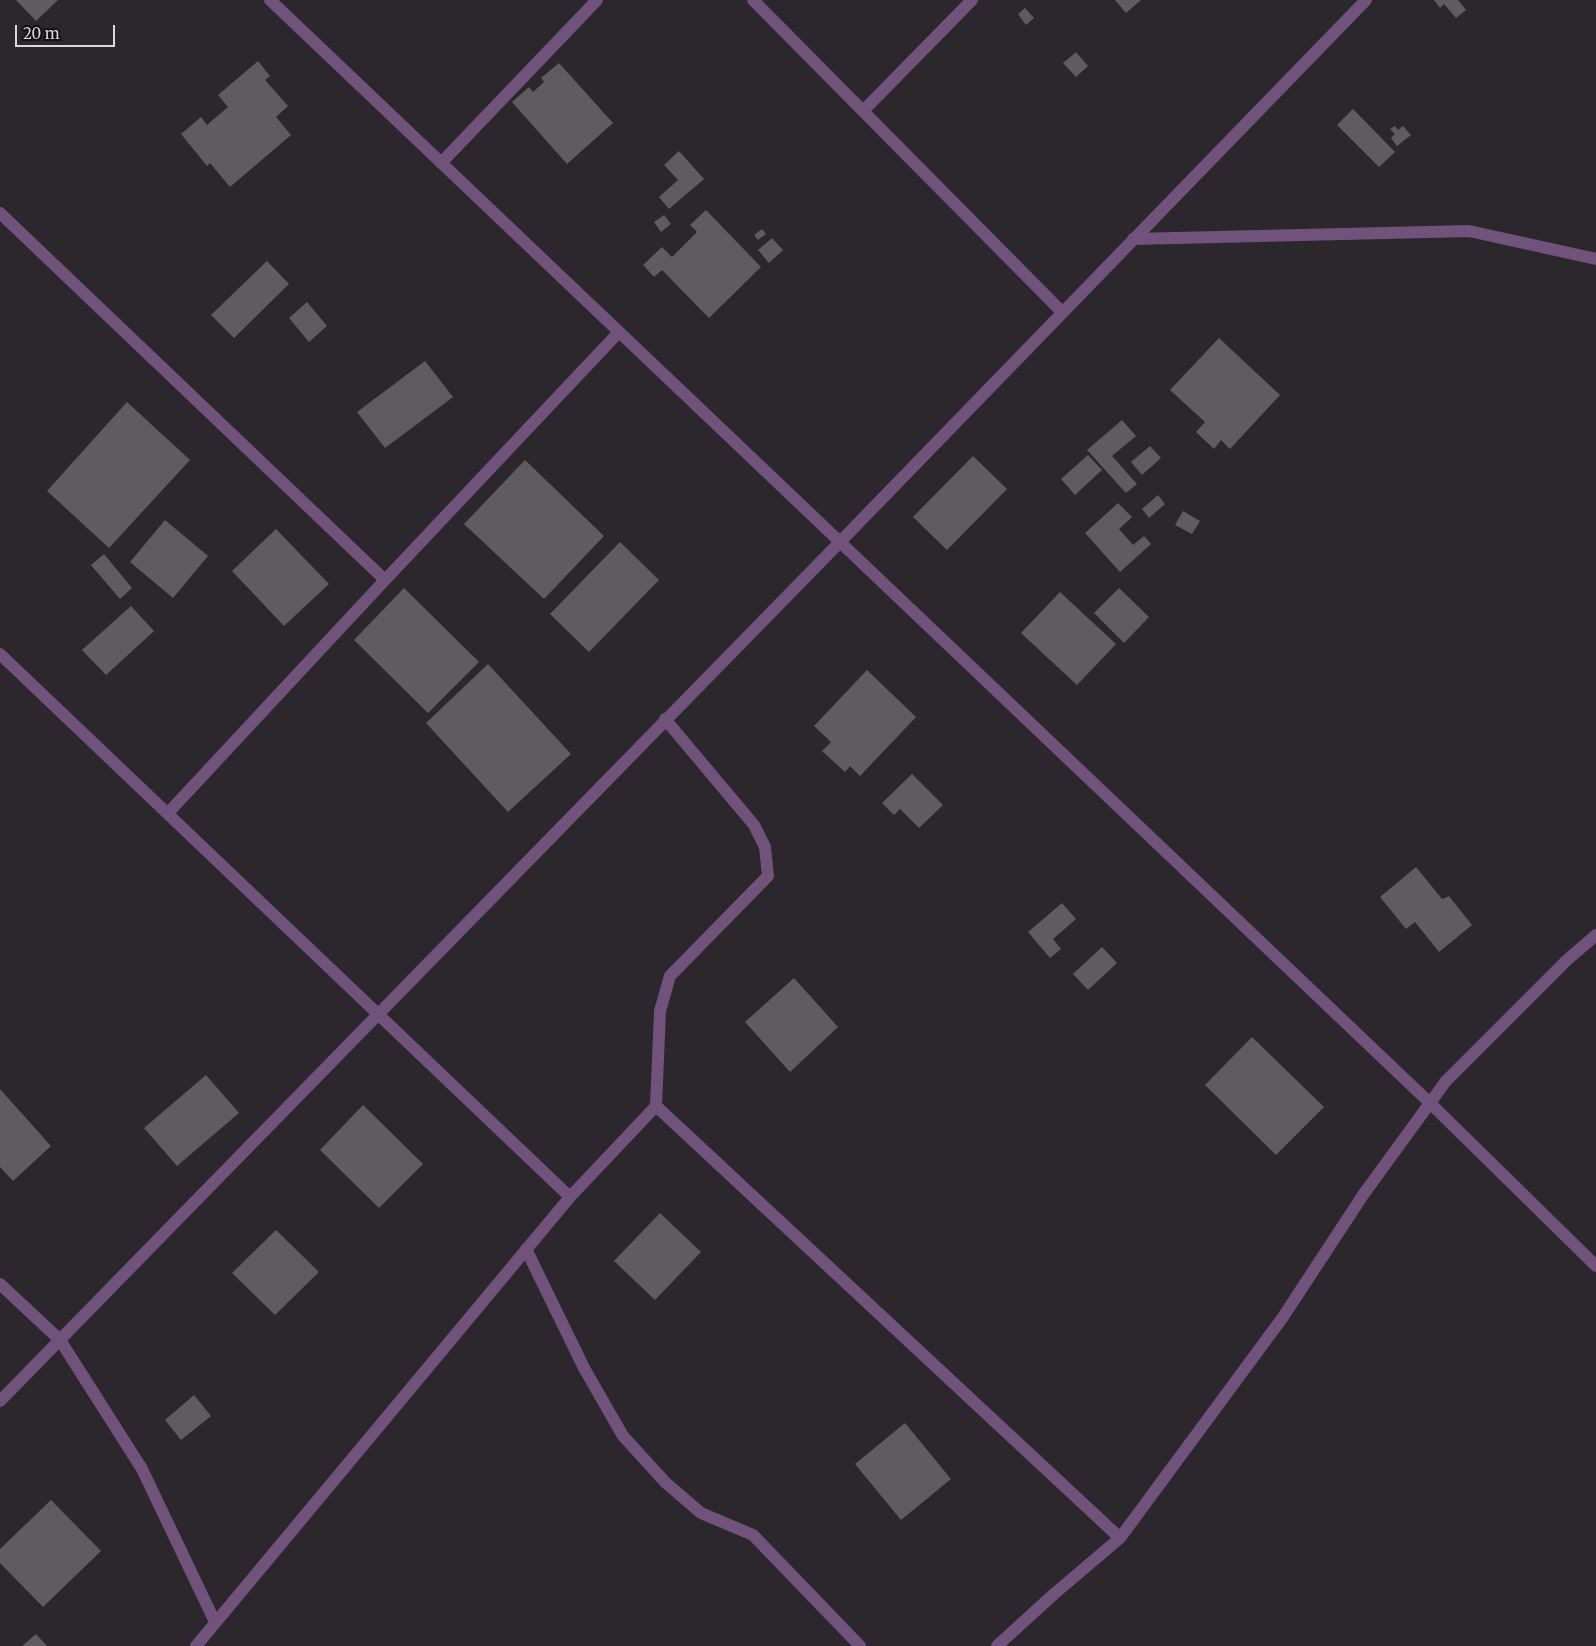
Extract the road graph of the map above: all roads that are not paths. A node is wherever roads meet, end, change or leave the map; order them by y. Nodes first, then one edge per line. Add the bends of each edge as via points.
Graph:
1 (270, 0) edge
2 (597, 0) edge
3 (753, 0) edge
4 (972, 0) edge
5 (1366, 0) edge
6 (863, 110) junction
7 (442, 163) junction
8 (0, 213) edge
9 (1133, 239) junction
10 (1596, 259) edge
11 (1062, 312) junction
12 (619, 332) junction
13 (840, 542) junction
14 (385, 580) junction
15 (0, 654) edge
16 (665, 719) junction
17 (168, 813) junction
18 (1596, 934) edge
19 (378, 1014) junction
20 (1430, 1103) junction
21 (656, 1106) junction
22 (570, 1196) junction
23 (526, 1249) junction
24 (1596, 1266) edge
25 (0, 1284) edge
26 (60, 1340) junction
27 (0, 1401) edge
28 (1120, 1538) junction
29 (216, 1622) junction
30 (196, 1646) edge
31 (860, 1646) edge
32 (997, 1646) edge

1 - 7 street
2 - 7 street
3 - 6 street
4 - 6 street
5 - 9 street
6 - 11 street
7 - 12 street
8 - 14 street
9 - 10 street via 1458,230
9 - 11 street
11 - 13 street
12 - 13 street
12 - 14 street
13 - 16 street
13 - 20 street
14 - 17 street
15 - 17 street
16 - 19 street
16 - 21 street via 754,825 765,847 768,876 670,976 660,1011
17 - 19 street
18 - 20 street via 1446,1081
19 - 22 street
19 - 26 street
20 - 24 street
20 - 28 street via 1363,1195 1283,1317
21 - 22 street
21 - 28 street
22 - 23 street
23 - 29 street
23 - 31 street via 584,1368 623,1436 666,1483 701,1513 753,1534
25 - 26 street
26 - 27 street
26 - 29 street via 142,1468
28 - 32 street
29 - 30 street

